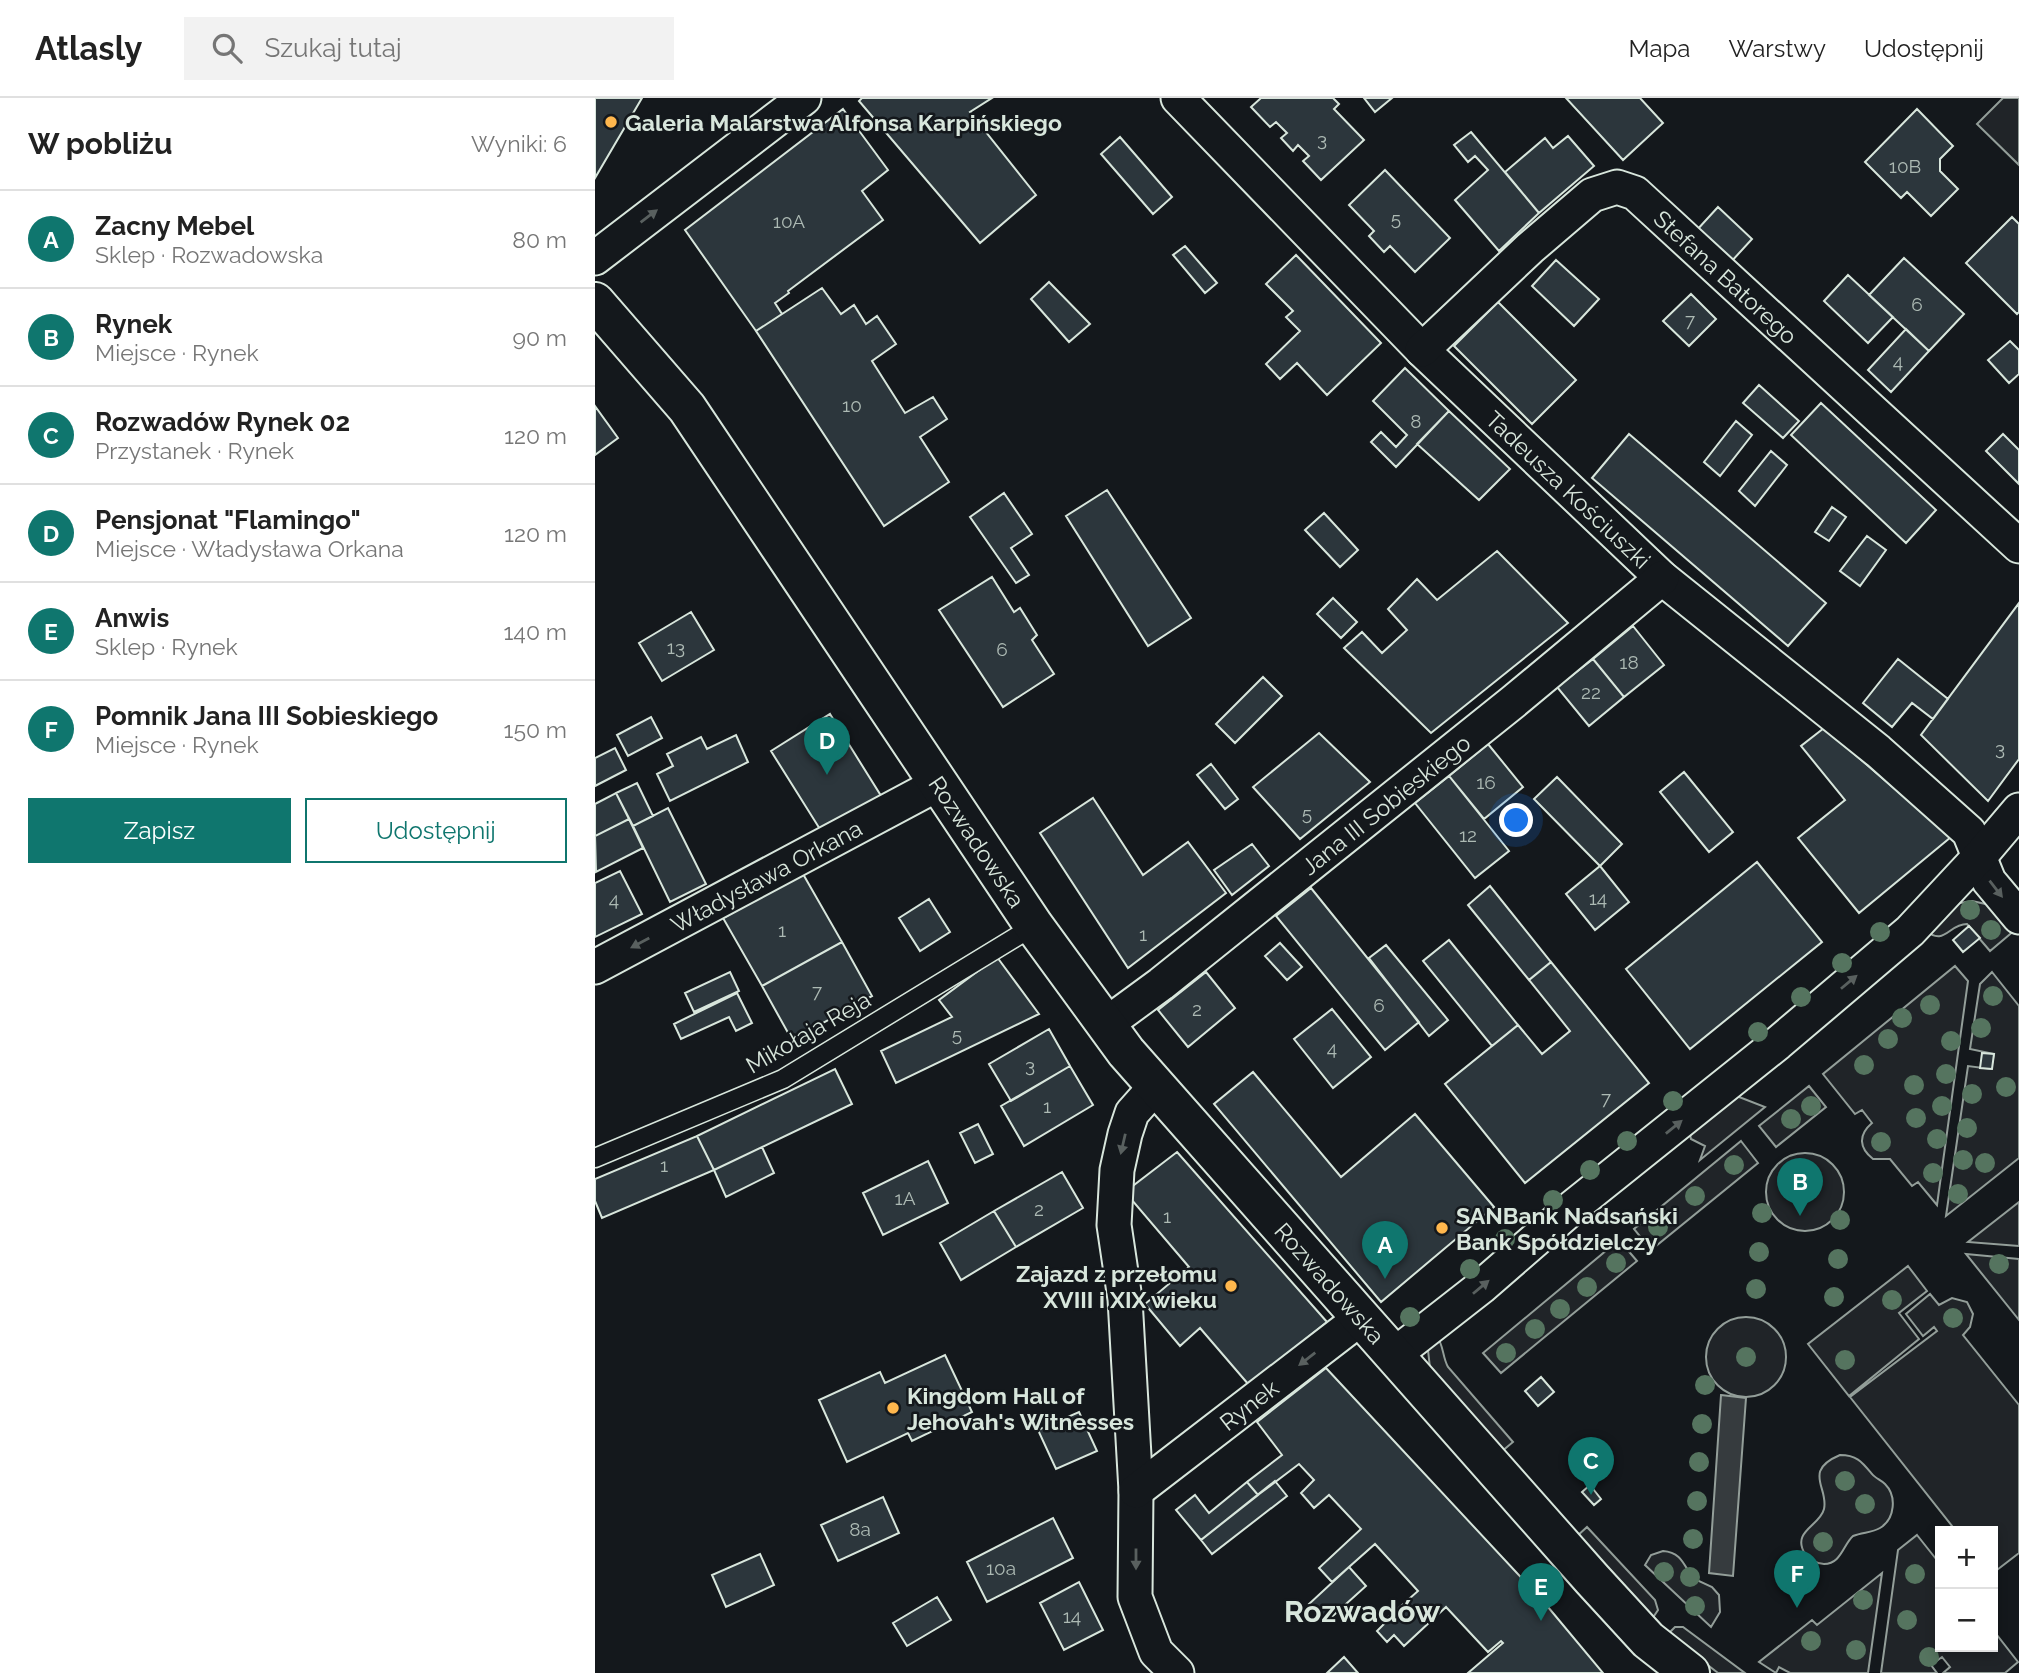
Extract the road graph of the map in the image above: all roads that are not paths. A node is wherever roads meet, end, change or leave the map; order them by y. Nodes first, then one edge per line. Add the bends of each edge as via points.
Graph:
1 (804, 98) edge
2 (1178, 98) edge
3 (595, 258) edge
4 (595, 302) edge
5 (1422, 349) junction
6 (2019, 546) edge
7 (1662, 578) junction
8 (938, 784) junction
9 (2019, 810) edge
10 (1980, 856) junction
11 (2019, 918) edge
12 (1034, 926) junction
13 (595, 967) edge
14 (1105, 1025) junction
15 (1156, 1086) junction
16 (595, 1158) edge
17 (1361, 1318) junction
18 (1394, 1355) junction
19 (1136, 1491) junction
20 (1178, 1673) edge
21 (1690, 1673) edge

3 -> 1 street
2 - 5 street, Tadeusza Kościuszki
4 - 8 street, Rozwadowska via 687,408
5 - 6 street, Stefana Batorego via 1592,195 1617,187 1635,193
5 - 7 street, Tadeusza Kościuszki
7 - 10 street, Tadeusza Kościuszki via 1878,751 1969,832
7 - 14 street, Jana III Sobieskiego via 1428,771
8 - 12 street, Rozwadowska
8 -> 13 street, Władysława Orkana
9 - 10 street
10 -> 11 street via 1989,881
18 -> 10 street via 1900,940
12 - 14 street, Rozwadowska
12 - 16 lane, Mikołaja Reja via 783,1079
14 - 15 street, Rozwadowska
15 - 17 street, Rozwadowska
15 -> 19 street via 1132,1112 1125,1134 1114,1225 1125,1299
17 - 18 street, Rozwadowska
17 -> 19 street, Rynek
18 - 21 street via 1648,1640
19 -> 20 street via 1135,1597 1156,1652

